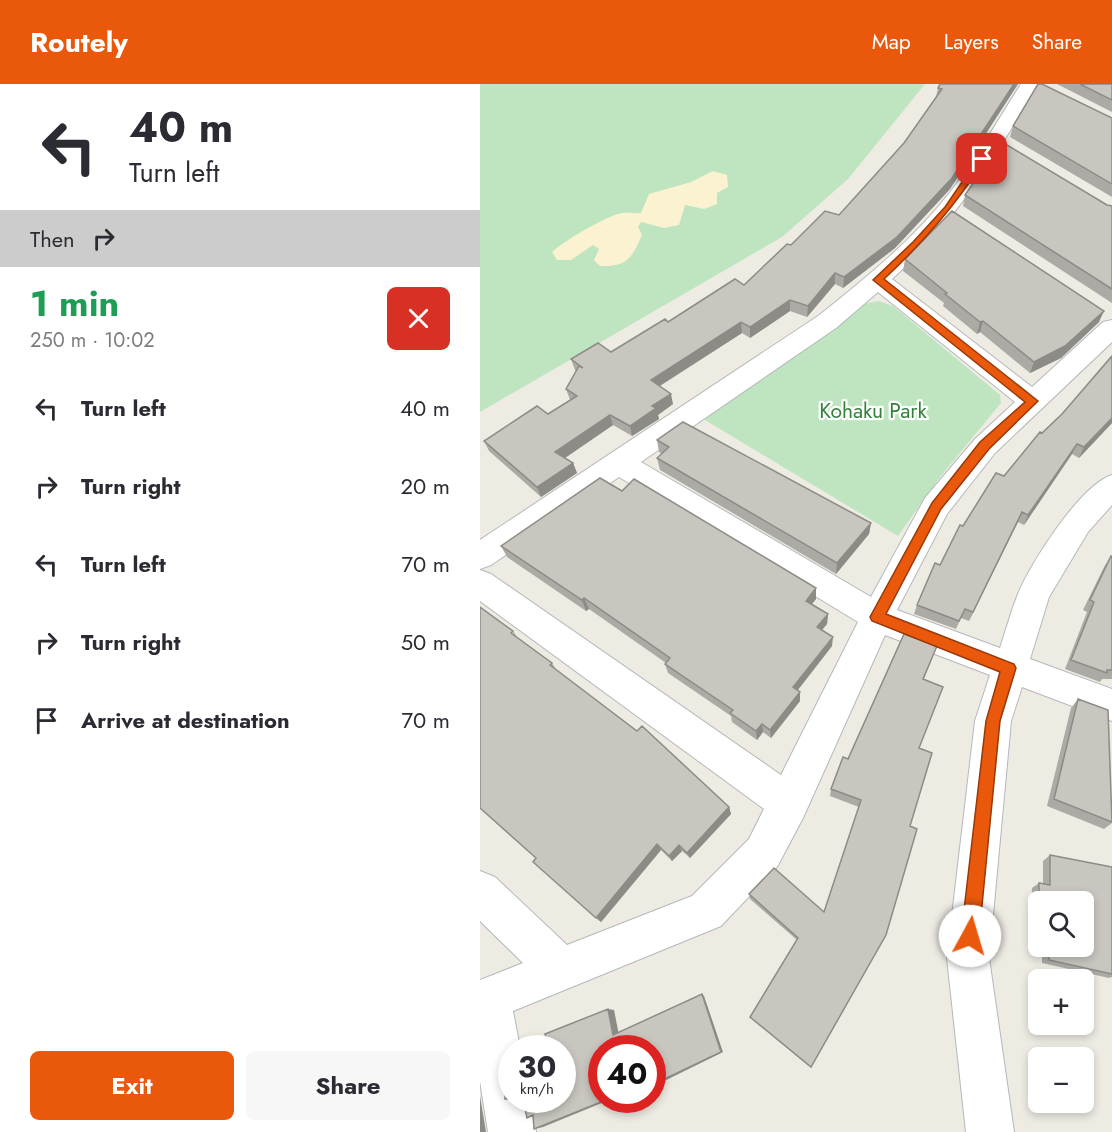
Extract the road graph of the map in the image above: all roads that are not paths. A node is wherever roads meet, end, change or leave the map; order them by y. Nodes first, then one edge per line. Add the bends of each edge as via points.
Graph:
1 (1039, 86) edge
2 (878, 280) junction
3 (1109, 318) edge
4 (1032, 401) junction
5 (618, 462) junction
6 (1112, 486) edge
7 (480, 556) edge
8 (480, 583) edge
9 (877, 617) junction
10 (1009, 668) junction
11 (1112, 705) edge
12 (789, 804) junction
13 (480, 892) edge
14 (562, 970) junction
15 (484, 1000) edge
16 (512, 1132) edge
17 (990, 1132) edge

1 - 2 street via 958,215 917,244
2 - 4 street
2 - 5 street via 818,328
3 - 4 street
4 - 9 street via 985,446 936,506
5 - 7 street
5 - 9 street
6 - 10 street via 1077,524 1034,594
8 - 12 street
9 - 10 street
9 - 12 street
10 - 11 street
10 - 17 street via 993,721 968,958
12 - 14 street via 763,853 706,911
13 - 14 street
14 - 15 street
15 - 16 street

